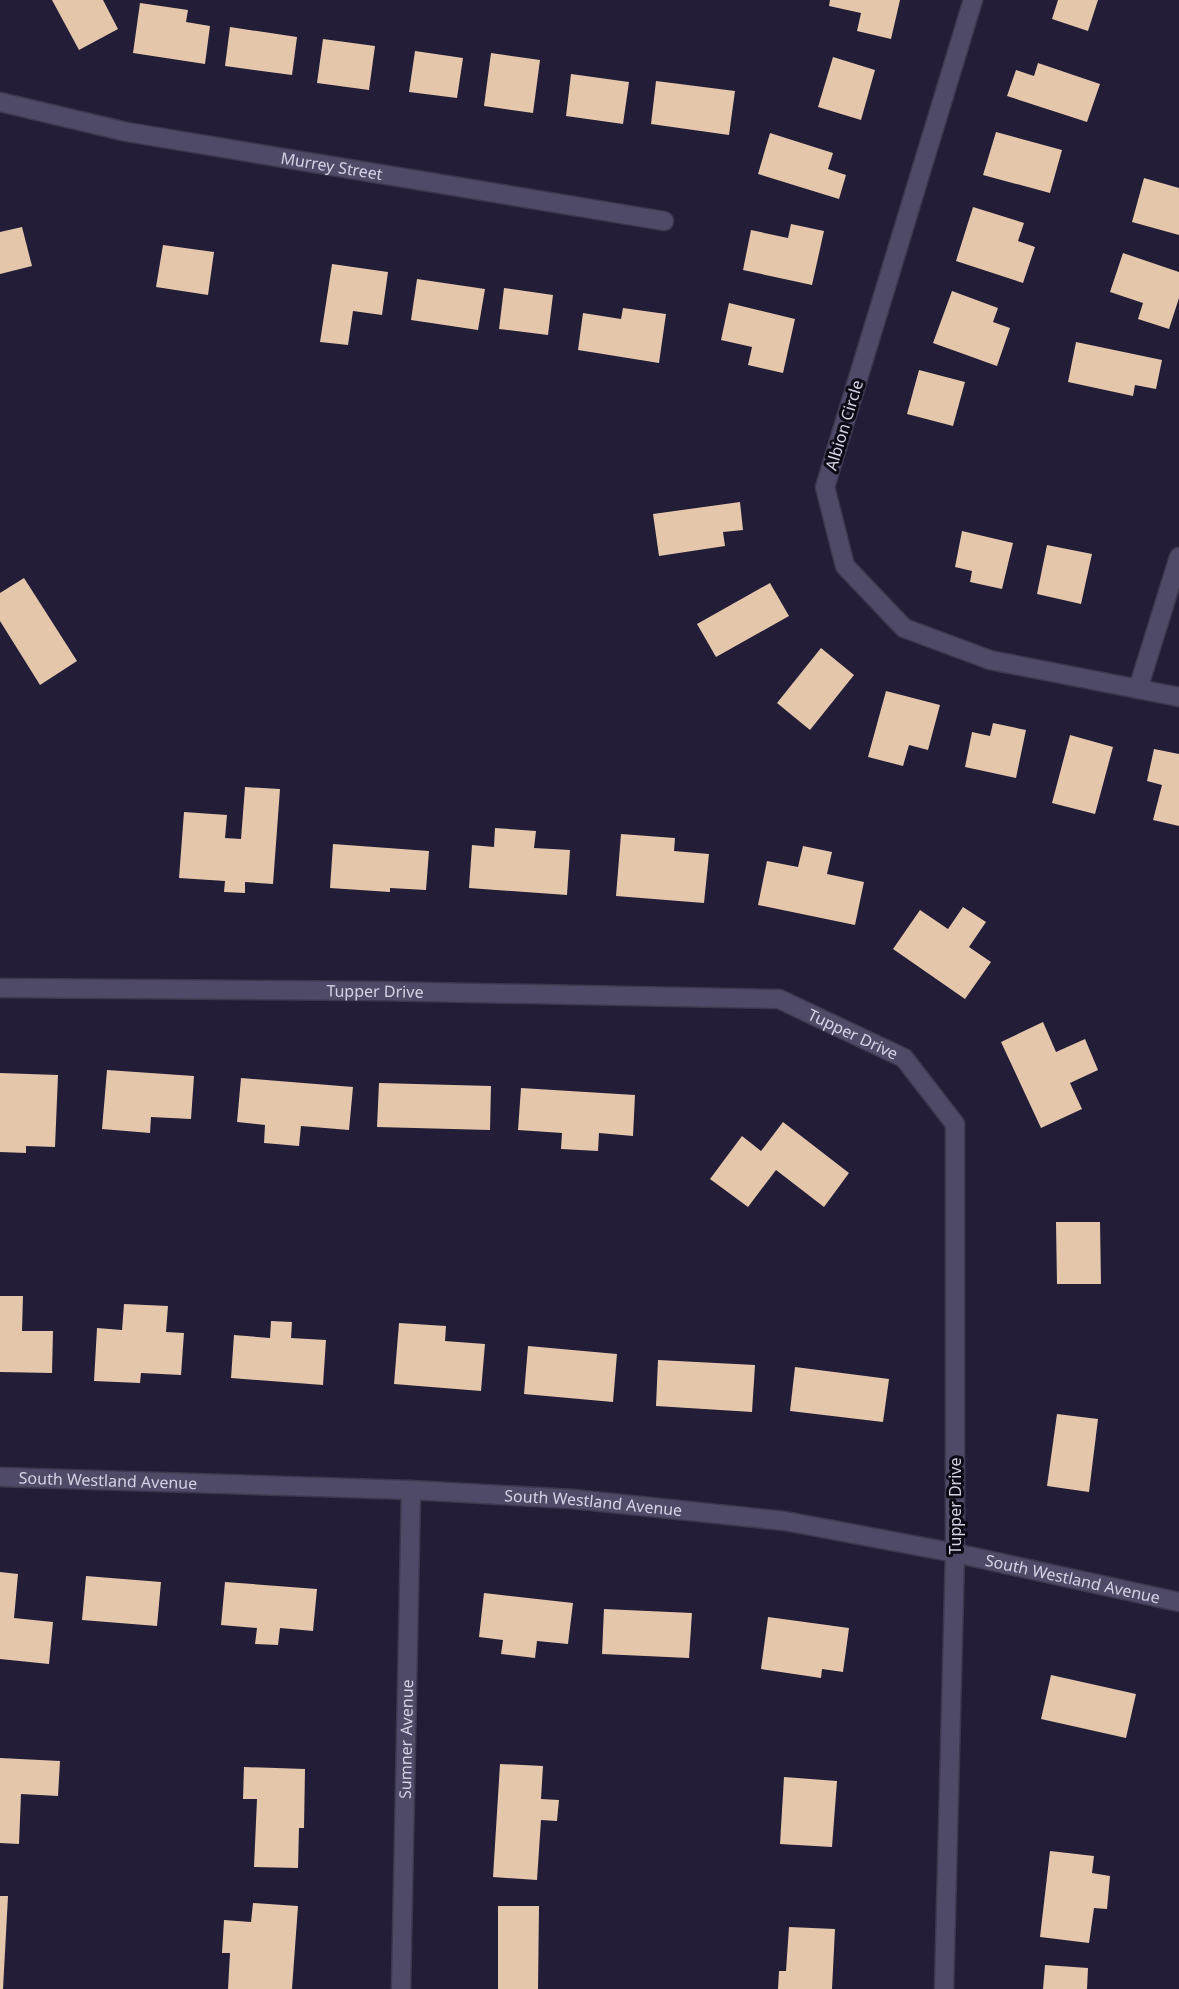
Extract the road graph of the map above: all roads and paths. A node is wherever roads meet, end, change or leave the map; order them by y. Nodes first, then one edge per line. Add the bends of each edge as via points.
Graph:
1 (973, 0) edge
2 (0, 102) edge
3 (664, 221) dead end
4 (1179, 557) edge
5 (1138, 689) junction
6 (1179, 697) edge
7 (0, 988) edge
8 (0, 1477) edge
9 (411, 1490) junction
10 (955, 1553) junction
11 (1179, 1602) edge
12 (401, 1989) edge
13 (945, 1989) edge

1 - 5 street, Albion Circle via 825,487 845,566 904,628 990,660
2 - 3 street, Murrey Street via 127,132
4 - 5 street
5 - 6 street, Albion Circle
7 - 10 street, Tupper Drive via 779,999 904,1058 955,1124
8 - 9 street, South Westland Avenue
9 - 10 street, South Westland Avenue via 573,1499 785,1521
9 - 12 street, Sumner Avenue
10 - 11 street, South Westland Avenue
10 - 13 street, Tupper Drive

